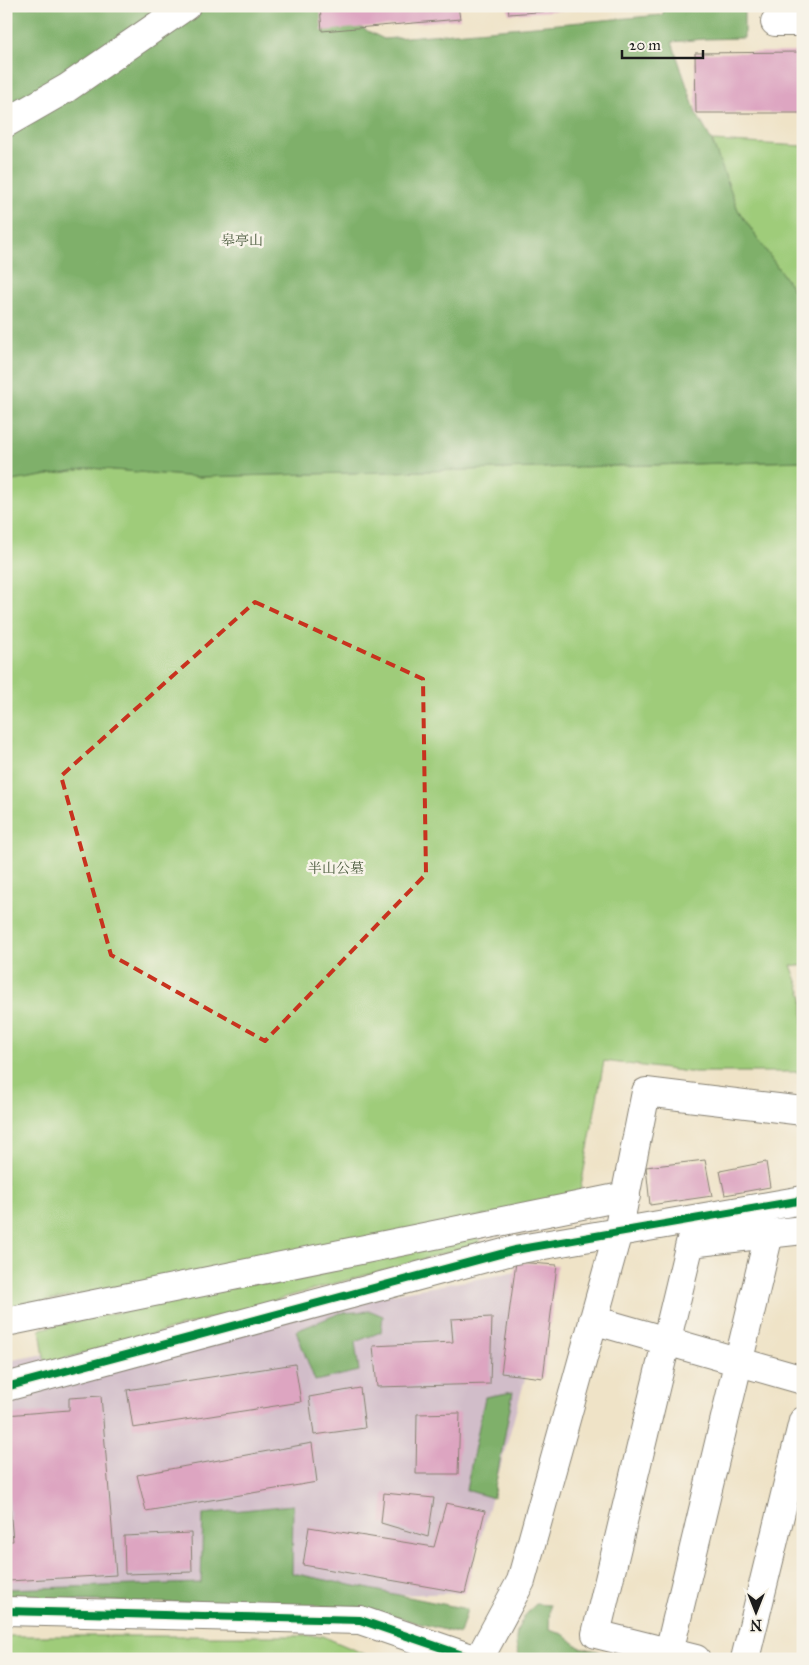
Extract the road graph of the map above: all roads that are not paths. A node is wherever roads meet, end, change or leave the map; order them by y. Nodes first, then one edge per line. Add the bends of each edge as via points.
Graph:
1 (186, 6) edge
2 (775, 22) dead end
3 (803, 22) edge
4 (6, 123) edge
5 (803, 1111) edge
6 (626, 1196) junction
7 (803, 1200) edge
8 (803, 1230) edge
9 (618, 1232) junction
10 (769, 1234) junction
11 (593, 1320) junction
12 (6, 1322) edge
13 (667, 1341) junction
14 (738, 1362) junction
15 (794, 1378) edge
16 (6, 1387) edge
17 (803, 1422) edge
18 (6, 1611) edge
19 (669, 1652) junction
20 (474, 1659) edge
21 (479, 1659) edge
22 (696, 1659) edge
23 (745, 1659) edge

1 - 4 street via 67,88
2 - 3 street
5 - 6 street via 646,1092
6 - 9 street
6 - 12 street
7 - 9 street
8 - 10 street
9 - 11 street
9 - 16 street via 515,1250
10 - 13 street via 690,1243
10 - 14 street
11 - 13 street
11 - 21 street via 521,1581
13 - 14 street
13 - 19 street via 596,1634
14 - 15 street
14 - 19 street
17 - 23 street
18 - 20 street via 360,1620
19 - 22 street

